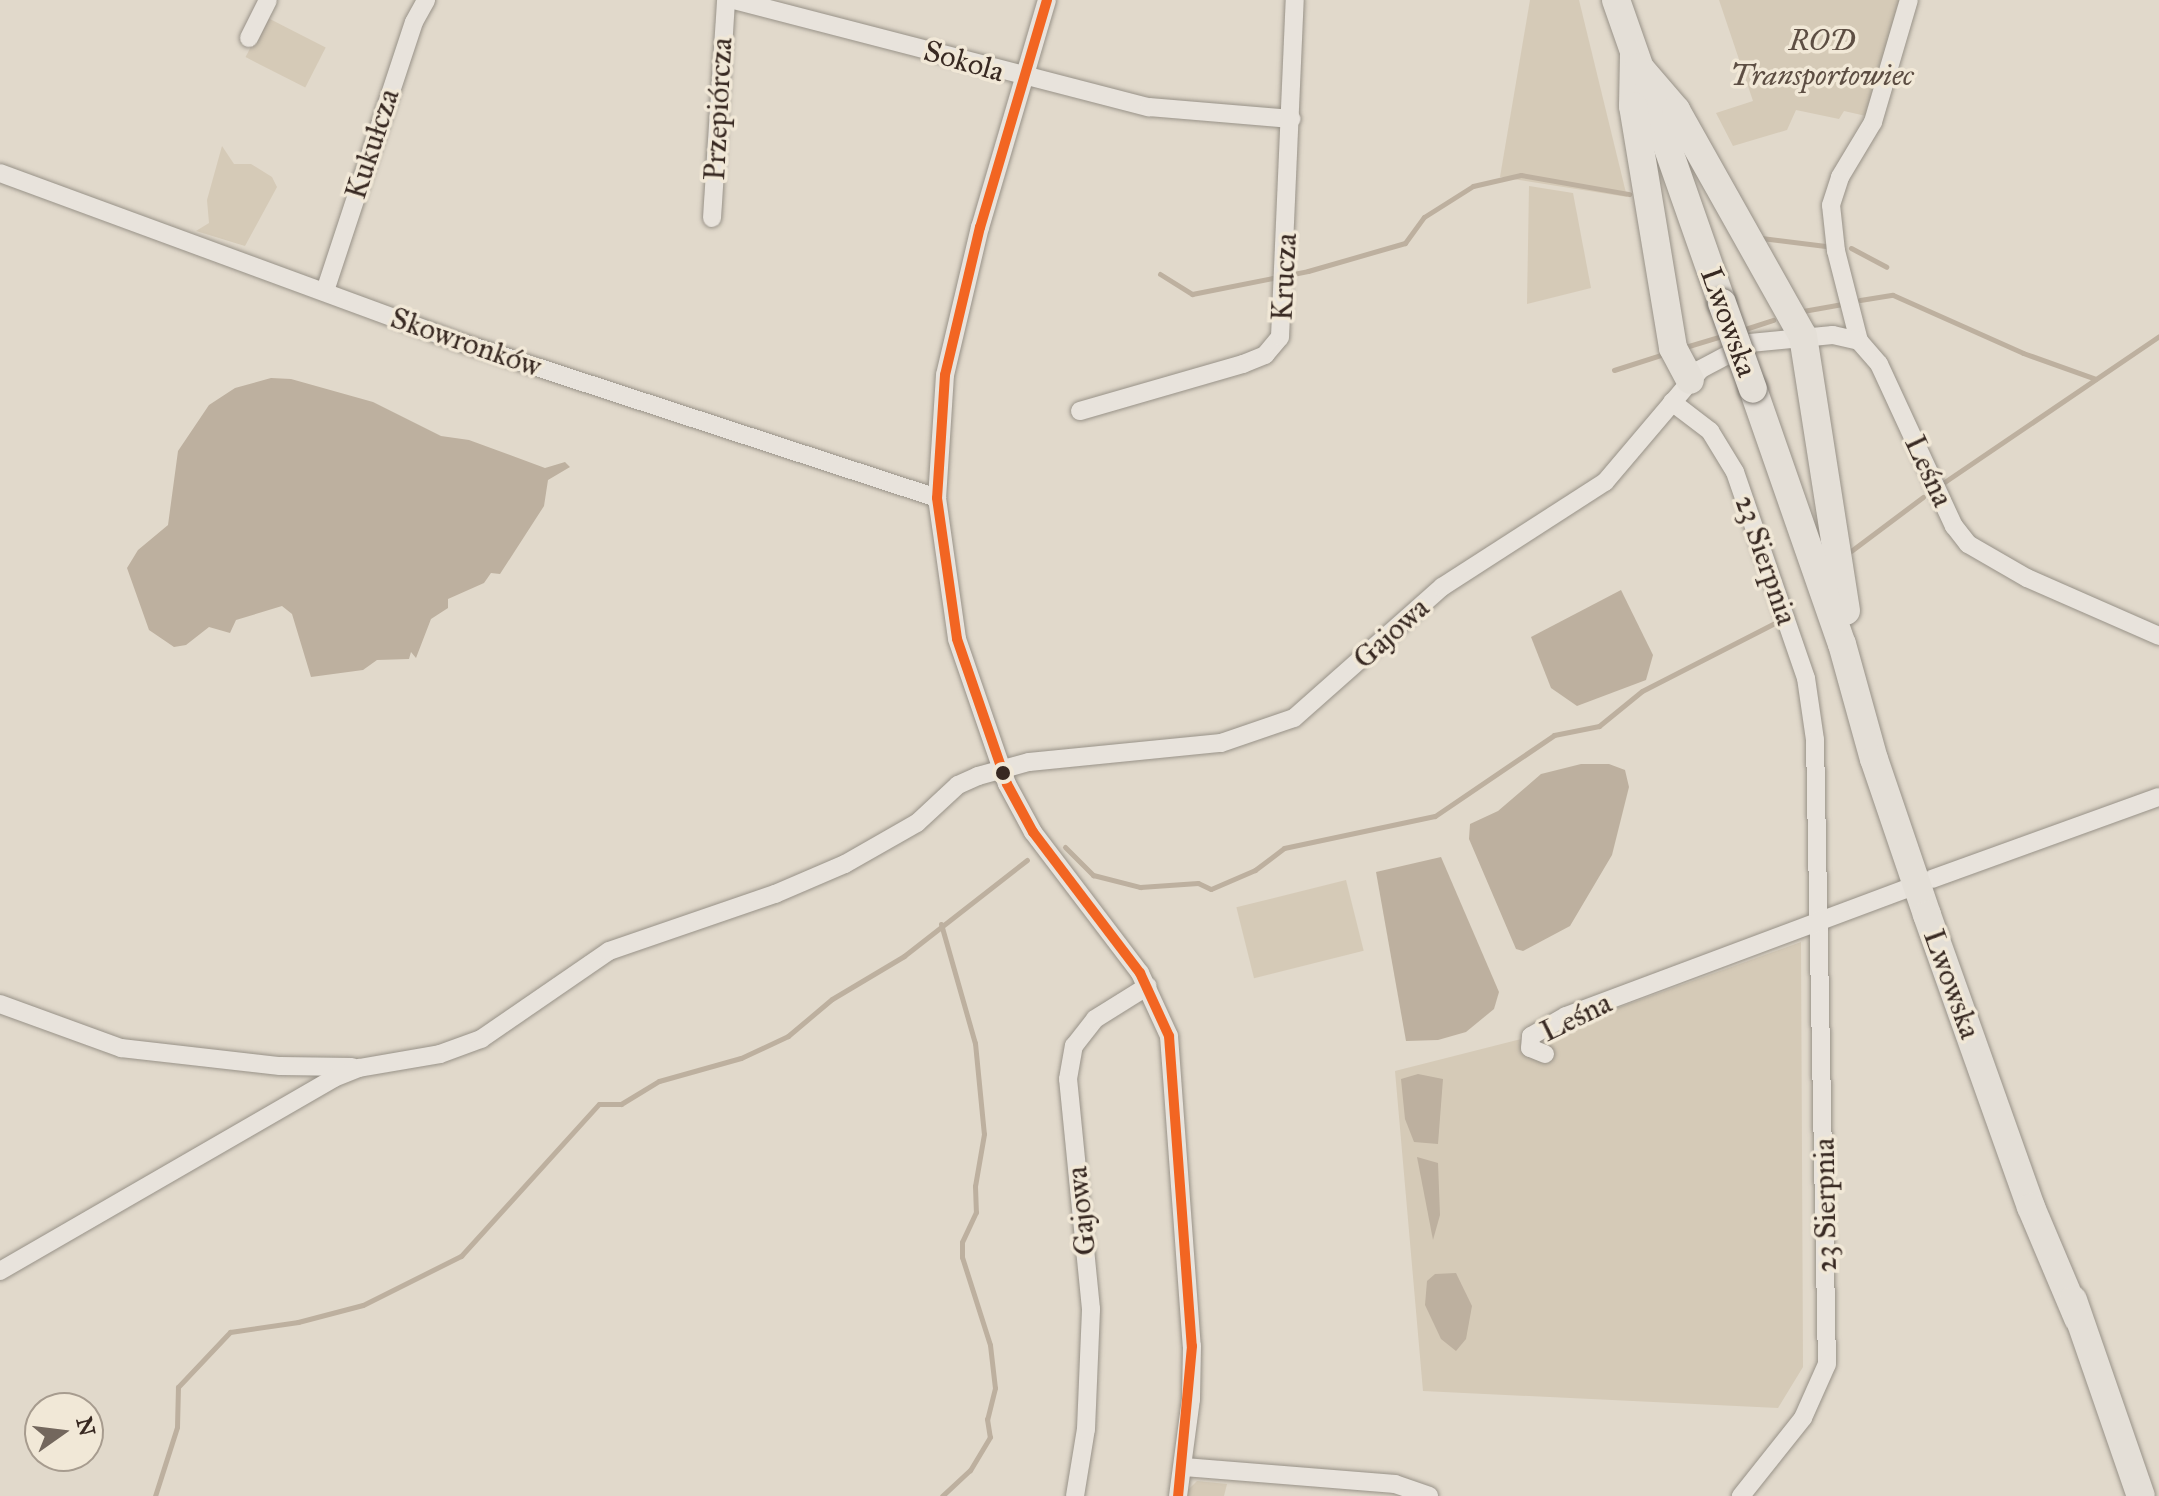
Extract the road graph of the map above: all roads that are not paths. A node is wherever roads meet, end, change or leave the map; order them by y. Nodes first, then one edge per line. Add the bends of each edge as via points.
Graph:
1 (268, 0) edge
2 (426, 0) edge
3 (726, 0) edge
4 (734, 0) edge
5 (1047, 0) edge
6 (1295, 0) edge
7 (1616, 0) edge
8 (1909, 0) edge
9 (249, 38) dead end
10 (1636, 60) junction
11 (1026, 78) junction
12 (1291, 119) junction
13 (0, 173) edge
14 (712, 218) dead end
15 (325, 291) junction
16 (1803, 336) junction
17 (1859, 341) junction
18 (1690, 380) junction
19 (1672, 402) junction
20 (1080, 411) dead end
21 (937, 498) junction
22 (2159, 636) edge
23 (1842, 644) junction
24 (1866, 699) junction
25 (1000, 768) junction
26 (2159, 797) edge
27 (1925, 882) junction
28 (1818, 886) junction
29 (1853, 909) junction
30 (1817, 922) junction
31 (1148, 986) junction
32 (0, 1004) edge
33 (1545, 1054) dead end
34 (359, 1068) junction
35 (0, 1271) edge
36 (1184, 1467) junction
37 (1075, 1496) edge
38 (1178, 1496) edge
39 (1429, 1496) edge
40 (1741, 1496) edge
41 (2141, 1496) edge

1 - 9 street
2 - 15 street, Kukułcza via 414,22
3 - 14 street, Przepiórcza
4 - 11 street, Sokola
5 - 11 street
6 - 12 street, Krucza
7 - 10 main road, Lwowska
8 - 17 street via 1877,113 1840,177 1831,205 1836,251
10 - 16 main road via 1676,110
10 - 18 main road via 1633,106 1673,348
10 - 23 main road, Lwowska, bridge
11 - 12 street, Sokola via 1149,107
11 - 21 street via 980,227 945,375
12 - 20 street, Krucza via 1280,337 1265,355
13 - 15 street, Skowronków
15 - 21 street, Skowronków via 457,341
16 - 17 street
16 - 18 street, Gajowa via 1750,343 1716,358
16 - 24 main road via 1839,576
17 - 22 street, Leśna via 1879,364 1954,526 1968,544 2027,578
18 - 19 street, Gajowa
19 - 25 street, Gajowa via 1605,482 1442,587 1294,718 1248,738 1221,743
19 - 28 street, 23 Sierpnia via 1710,431 1729,460 1806,678 1815,740
21 - 25 street via 957,639
23 - 24 main road, Lwowska
23 - 27 main road, Lwowska
24 - 27 main road, Lwowska
25 - 31 street via 1046,849
25 - 34 street, Gajowa via 958,785 917,823 845,864 609,951 493,1032 440,1054
26 - 27 street, Leśna
27 - 29 street, Leśna
27 - 41 main road, Lwowska via 2045,1201 2078,1318
28 - 29 street
28 - 30 street, 23 Sierpnia
29 - 30 street, Leśna
30 - 33 street, Leśna via 1566,1016 1531,1036 1530,1048
30 - 40 street, 23 Sierpnia via 1827,1364 1803,1418
31 - 36 street via 1175,1060 1192,1346
31 - 37 street, Gajowa via 1095,1019 1074,1046 1068,1079 1091,1309 1086,1429
32 - 34 street via 121,1048 280,1066
34 - 35 street via 142,1184
36 - 38 street
36 - 39 street via 1395,1484

